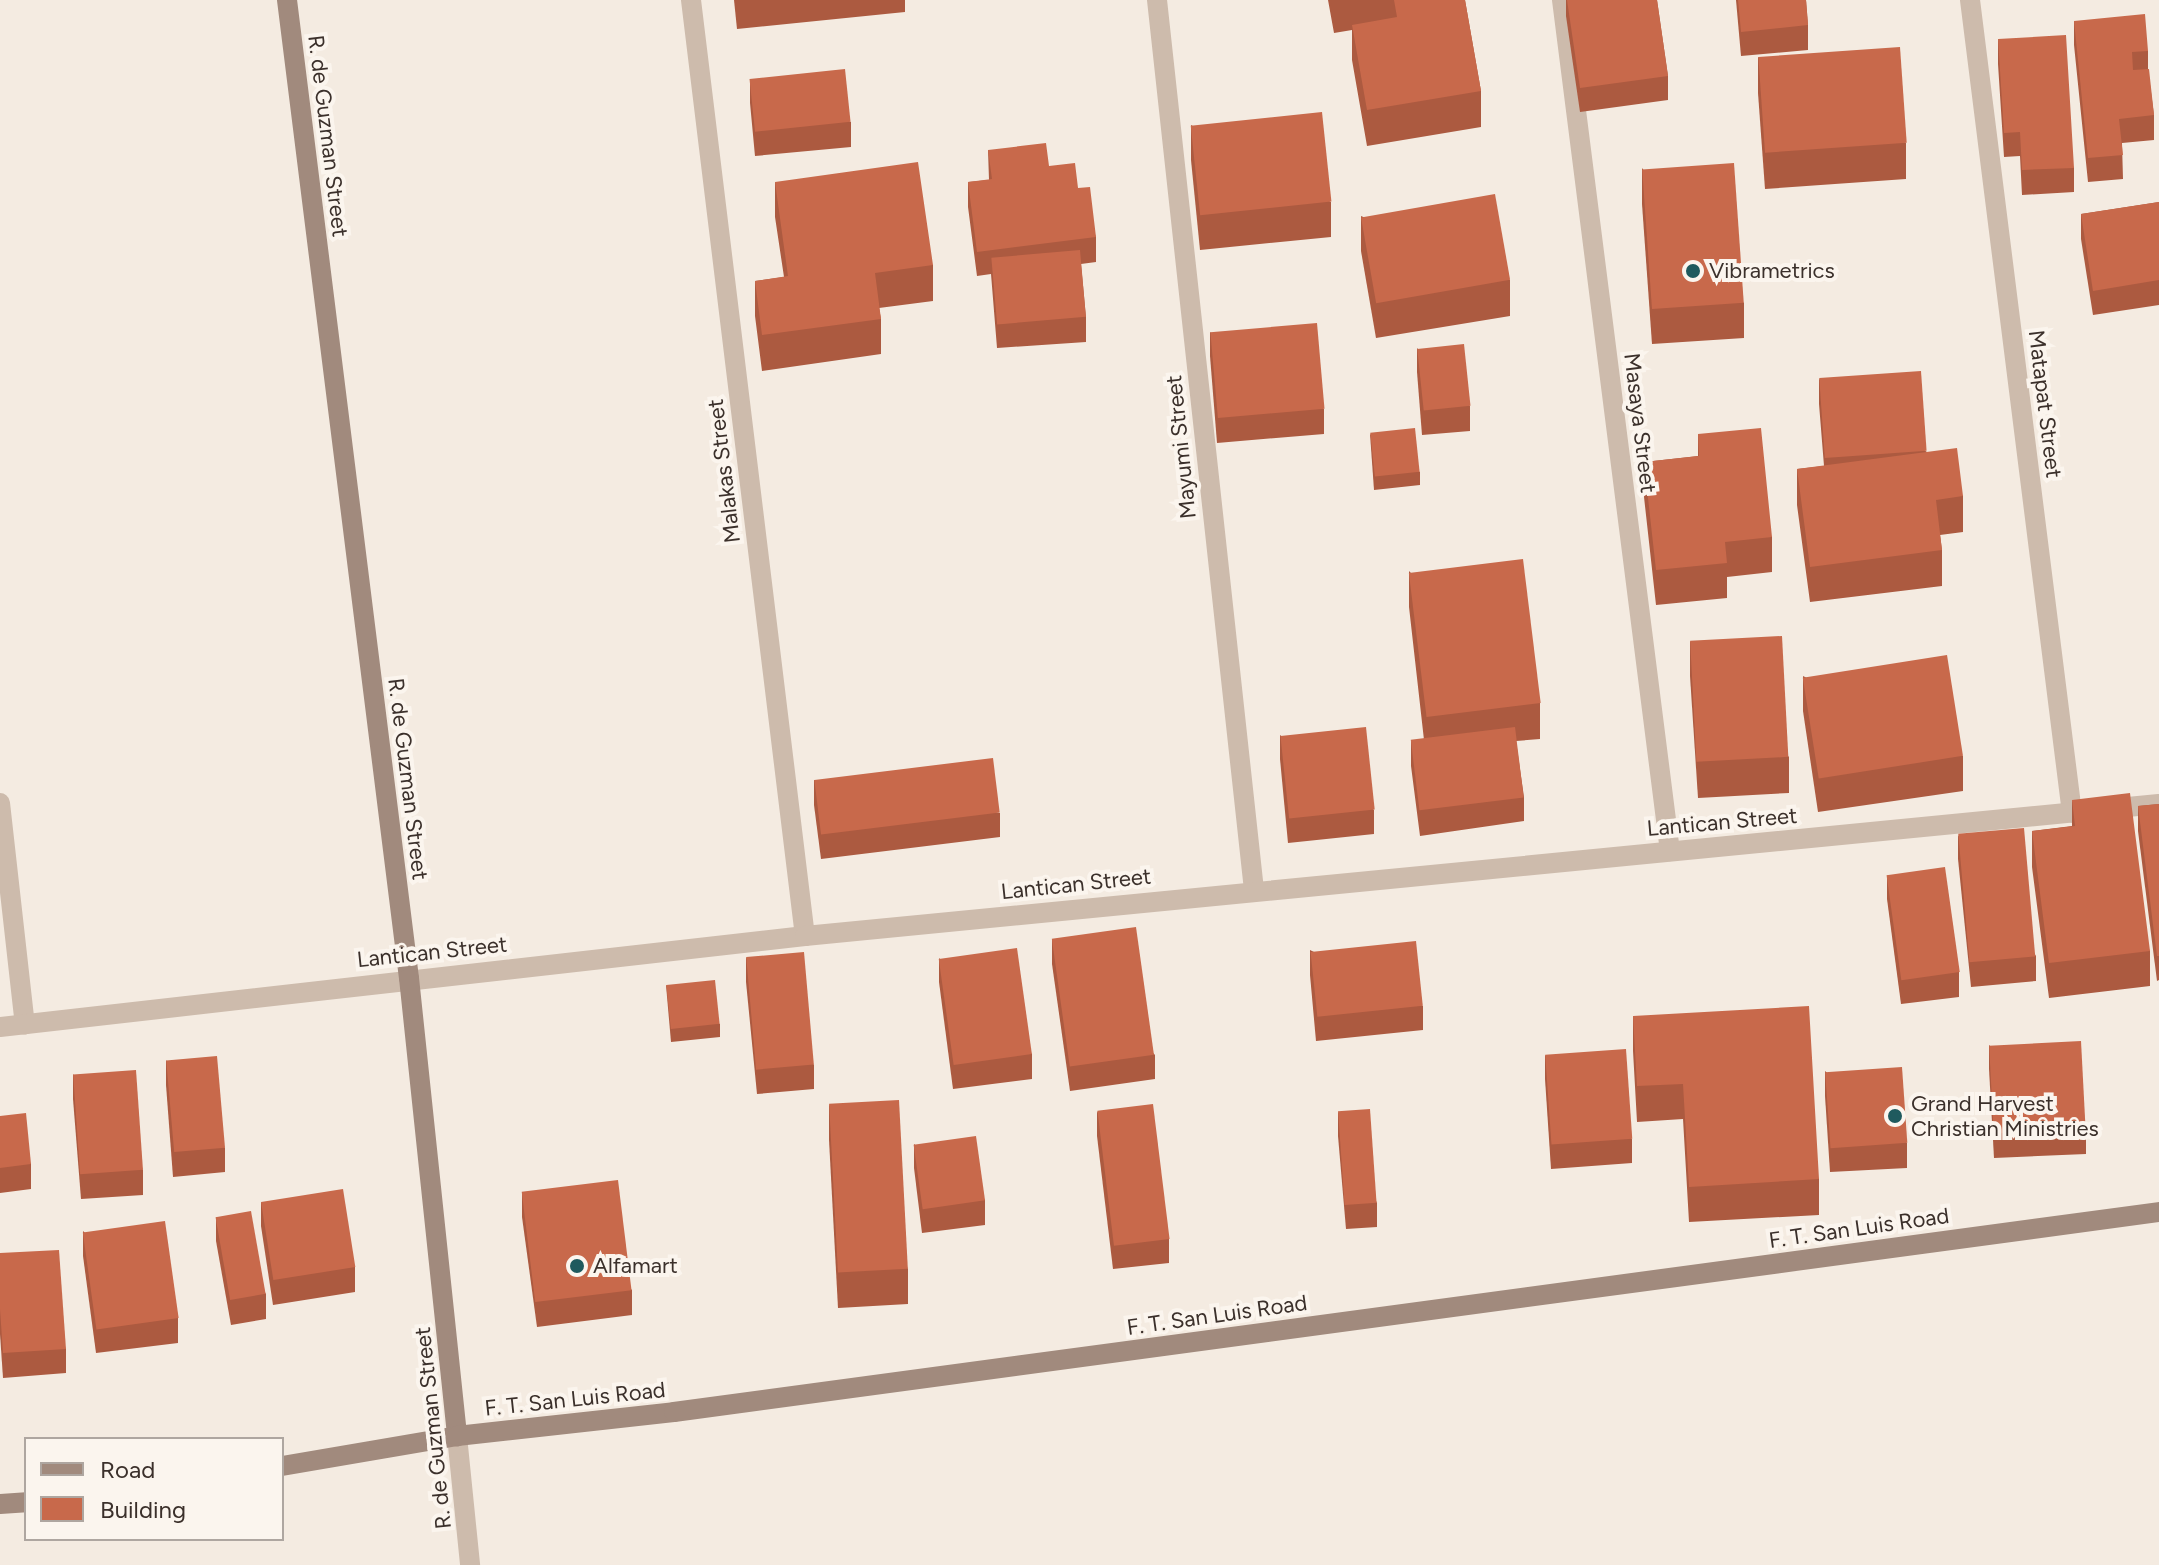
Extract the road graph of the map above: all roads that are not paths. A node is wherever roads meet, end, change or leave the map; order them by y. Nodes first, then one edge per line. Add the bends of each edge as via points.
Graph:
1 (287, 0) edge
2 (691, 0) edge
3 (1157, 0) edge
4 (1562, 0) edge
5 (1970, 0) edge
6 (0, 803) edge
7 (2159, 804) edge
8 (2072, 813) junction
9 (1670, 851) junction
10 (1254, 890) junction
11 (805, 936) junction
12 (409, 978) junction
13 (25, 1025) junction
14 (0, 1027) edge
15 (2159, 1212) edge
16 (457, 1436) junction
17 (284, 1466) edge
18 (24, 1502) edge
19 (0, 1504) edge
20 (470, 1565) edge

1 - 12 main road, R. de Guzman Street
2 - 11 street, Malakas Street
3 - 10 street, Mayumi Street
4 - 9 street, Masaya Street
5 - 8 street, Matapat Street
6 - 13 street
7 - 8 street, Lantican Street
8 - 9 street, Lantican Street
9 - 10 street, Lantican Street
10 - 11 street, Lantican Street
11 - 12 street, Lantican Street
12 - 13 street, Lantican Street
12 - 16 main road, R. de Guzman Street
13 - 14 street, Lantican Street
15 - 16 main road, F. T. San Luis Road via 674,1412
16 - 17 main road, F. T. San Luis Road
16 - 20 street, R. de Guzman Street
18 - 19 main road

